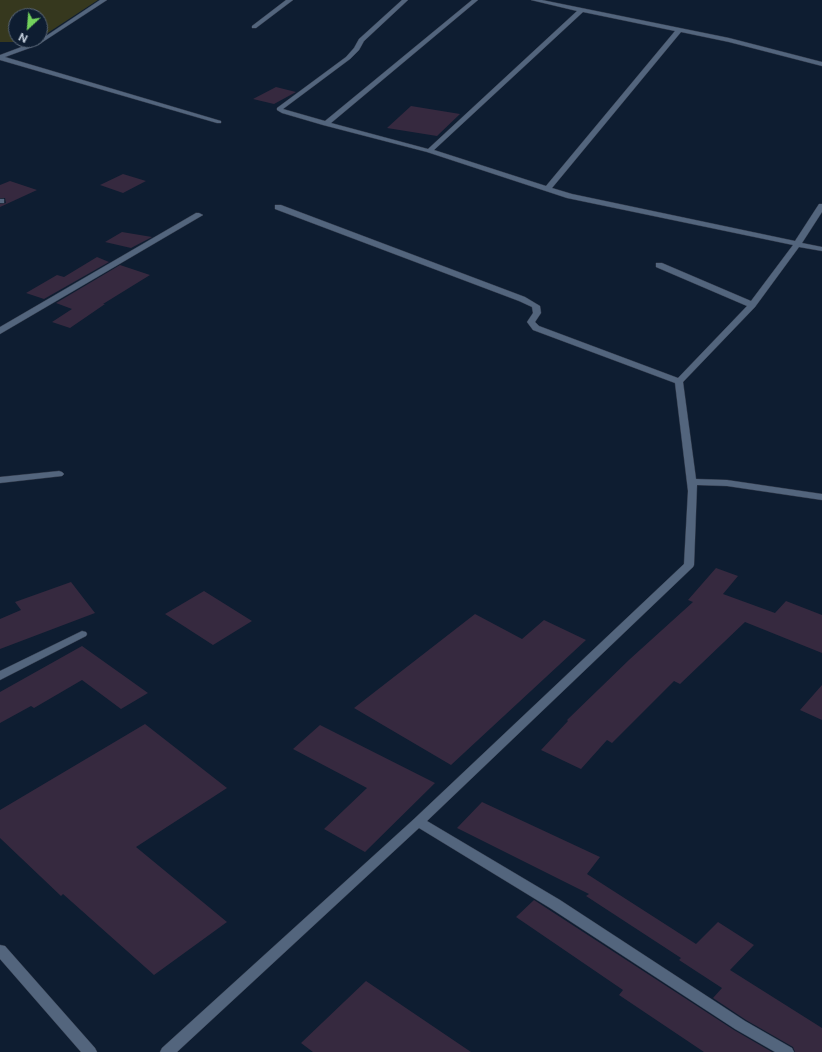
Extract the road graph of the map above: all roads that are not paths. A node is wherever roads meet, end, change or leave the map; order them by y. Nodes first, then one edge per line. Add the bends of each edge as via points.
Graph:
1 (104, 0) edge
2 (290, 0) edge
3 (405, 0) edge
4 (475, 0) edge
5 (534, 0) edge
6 (550, 2) edge
7 (581, 10) junction
8 (254, 27) dead end
9 (679, 30) junction
10 (0, 58) edge
11 (822, 64) edge
12 (220, 122) dead end
13 (325, 124) junction
14 (429, 151) junction
15 (548, 189) junction
16 (822, 206) edge
17 (278, 207) dead end
18 (199, 215) dead end
19 (798, 243) junction
20 (822, 249) edge
21 (659, 265) dead end
22 (752, 305) junction
23 (0, 331) edge
24 (679, 382) junction
25 (59, 474) dead end
26 (0, 480) edge
27 (692, 482) junction
28 (822, 497) edge
29 (82, 634) dead end
30 (0, 676) edge
31 (418, 822) junction
32 (0, 950) edge
33 (90, 1052) edge
34 (167, 1052) edge
35 (787, 1052) edge

1 - 10 street via 36,44
2 - 8 street
3 - 13 street via 360,40 357,49 348,58 279,109
4 - 13 street
5 - 6 street
6 - 7 street
7 - 9 street
7 - 14 street
9 - 11 street
9 - 15 street
10 - 12 street
13 - 14 street
14 - 15 street
15 - 19 street via 570,196
16 - 19 street
17 - 24 street via 522,299 536,306 538,313 531,322 536,328
18 - 23 street
19 - 20 street
19 - 22 street
21 - 22 street
22 - 24 street
24 - 27 street
25 - 26 street
27 - 28 street via 727,483
27 - 31 street via 688,565
29 - 30 street
31 - 34 street
31 - 35 street via 555,904 740,1025
32 - 33 street

